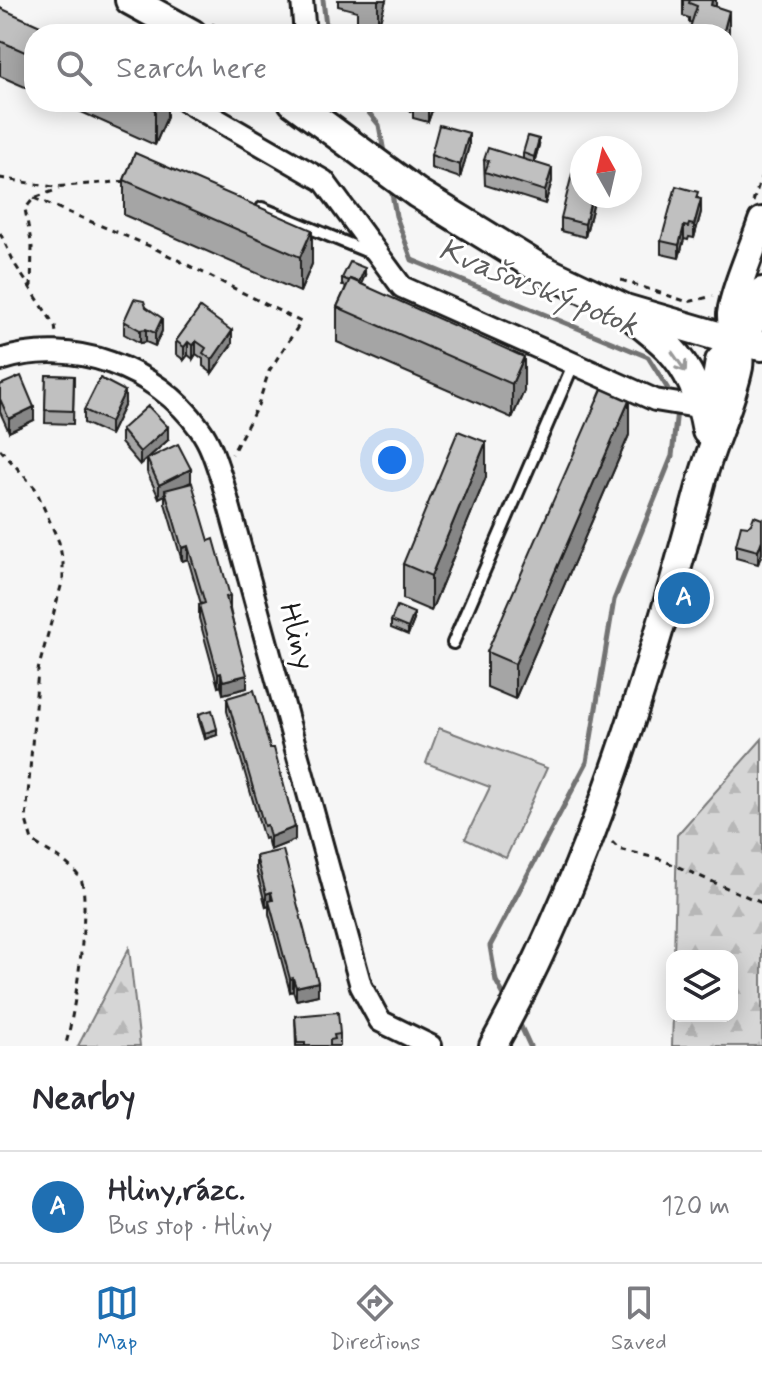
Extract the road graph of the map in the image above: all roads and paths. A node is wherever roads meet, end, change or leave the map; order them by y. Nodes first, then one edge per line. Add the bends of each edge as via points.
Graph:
1 (130, 0) edge
2 (302, 0) edge
3 (174, 24) edge
4 (303, 24) edge
5 (204, 112) edge
6 (319, 113) edge
7 (0, 178) edge
8 (132, 180) edge
9 (61, 188) junction
10 (34, 198) junction
11 (250, 203) edge
12 (762, 221) edge
13 (0, 233) edge
14 (377, 256) junction
15 (621, 280) dead end
16 (31, 288) junction
17 (762, 291) edge
18 (720, 292) dead end
19 (625, 309) junction
20 (750, 344) edge
21 (60, 352) junction
22 (0, 360) edge
23 (573, 365) junction
24 (705, 420) junction
25 (0, 449) edge
26 (703, 476) junction
27 (222, 480) junction
28 (453, 643) dead end
29 (596, 825) junction
30 (762, 903) edge
31 (65, 1046) edge
32 (431, 1046) edge
33 (493, 1046) edge

1 - 3 main road
2 - 4 street
5 - 14 street via 324,181
6 - 19 main road via 417,193 539,268
7 - 9 path
8 - 9 path
9 - 10 path
10 - 16 path via 25,209 32,247
10 - 27 path via 152,247 301,322 269,371
11 - 14 lane
12 - 20 street via 731,315
13 - 16 path
14 - 23 street via 402,287
15 - 18 path via 688,302
16 - 21 path via 55,326
17 - 20 street
19 - 20 main road
19 -> 24 main road via 670,350 690,377
20 - 24 street via 719,361
20 - 26 street
21 - 22 street, Hliny
21 - 27 street, Hliny via 117,365 176,402 201,431
23 - 24 street
23 - 28 lane
24 - 26 street
25 - 31 path via 35,488 63,563 38,670 26,820 32,841 82,881 86,911
26 - 29 street via 670,599
27 - 32 street, Hliny via 361,986 380,1021
29 - 30 path via 619,849 660,859
29 - 33 street

